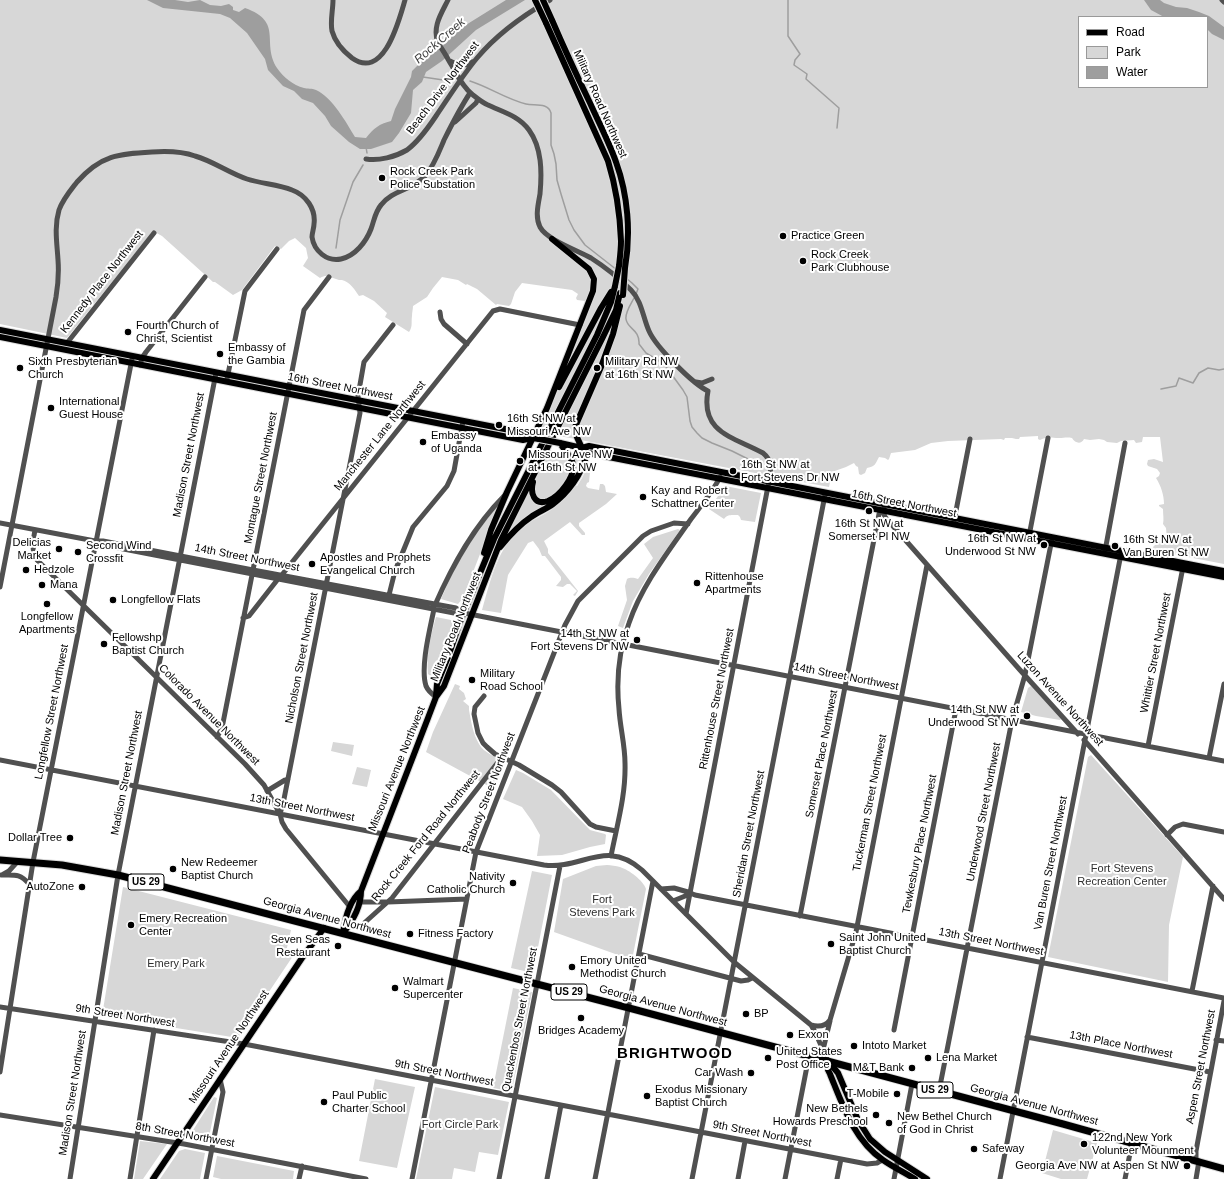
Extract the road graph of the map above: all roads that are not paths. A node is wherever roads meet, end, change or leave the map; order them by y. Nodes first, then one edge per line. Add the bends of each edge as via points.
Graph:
1 (333, 0) edge
2 (405, 0) edge
3 (535, 0) edge
4 (543, 0) edge
5 (550, 0) edge
6 (448, 2) edge
7 (476, 59) junction
8 (449, 60) junction
9 (460, 80) junction
10 (470, 93) junction
11 (478, 99) junction
12 (452, 126) junction
13 (366, 159) dead end
14 (154, 233) dead end
15 (552, 239) junction
16 (276, 249) dead end
17 (622, 267) junction
18 (205, 277) dead end
19 (329, 277) dead end
20 (615, 286) junction
21 (621, 294) junction
22 (440, 312) dead end
23 (393, 325) dead end
24 (580, 325) junction
25 (0, 330) edge
26 (0, 337) edge
27 (47, 343) junction
28 (67, 343) junction
29 (467, 344) junction
30 (132, 360) junction
31 (141, 362) junction
32 (216, 372) junction
33 (228, 375) junction
34 (214, 379) junction
35 (712, 379) dead end
36 (227, 382) junction
37 (695, 382) junction
38 (288, 390) junction
39 (359, 404) junction
40 (547, 408) junction
41 (413, 411) junction
42 (408, 418) junction
43 (463, 425) junction
44 (1048, 438) dead end
45 (536, 439) junction
46 (970, 439) dead end
47 (560, 443) junction
48 (1125, 443) dead end
49 (582, 448) junction
50 (536, 469) junction
51 (721, 475) junction
52 (769, 481) junction
53 (768, 488) junction
54 (507, 492) junction
55 (825, 496) junction
56 (344, 497) junction
57 (884, 507) junction
58 (954, 521) junction
59 (0, 523) edge
60 (688, 524) junction
61 (12, 525) junction
62 (35, 530) junction
63 (1029, 536) junction
64 (1051, 540) junction
65 (95, 541) junction
66 (1105, 550) junction
67 (496, 554) junction
68 (1121, 554) junction
69 (179, 558) junction
70 (927, 566) junction
71 (1183, 566) junction
72 (1224, 571) edge
73 (252, 572) junction
74 (280, 577) junction
75 (1224, 577) edge
76 (475, 584) junction
77 (326, 586) junction
78 (0, 587) edge
79 (388, 598) junction
80 (83, 605) junction
81 (434, 607) junction
82 (464, 613) junction
83 (472, 615) junction
84 (244, 618) junction
85 (562, 632) junction
86 (623, 644) junction
87 (734, 666) junction
88 (1025, 675) junction
89 (156, 677) junction
90 (789, 677) junction
91 (1224, 684) edge
92 (845, 687) junction
93 (484, 696) dead end
94 (436, 697) junction
95 (901, 698) junction
96 (956, 709) junction
97 (1012, 720) junction
98 (1078, 733) junction
99 (1086, 734) junction
100 (217, 737) junction
101 (1085, 741) junction
102 (1148, 746) junction
103 (502, 757) junction
104 (1209, 758) junction
105 (0, 760) edge
106 (512, 761) junction
107 (1224, 761) edge
108 (51, 769) junction
109 (288, 779) junction
110 (135, 786) junction
111 (267, 790) junction
112 (280, 814) junction
113 (616, 831) junction
114 (1224, 832) edge
115 (382, 834) junction
116 (1167, 835) junction
117 (434, 844) junction
118 (476, 852) junction
119 (612, 856) junction
120 (0, 860) edge
121 (18, 861) junction
122 (33, 862) junction
123 (560, 866) junction
124 (0, 875) edge
125 (118, 875) junction
126 (653, 881) junction
127 (29, 884) junction
128 (1213, 886) junction
129 (661, 889) junction
130 (360, 891) junction
131 (690, 894) junction
132 (467, 899) junction
133 (1224, 899) edge
134 (673, 901) junction
135 (359, 902) junction
136 (388, 902) junction
137 (745, 905) junction
138 (350, 907) junction
139 (686, 914) junction
140 (800, 916) junction
141 (362, 925) dead end
142 (857, 927) junction
143 (324, 928) junction
144 (343, 933) junction
145 (912, 937) junction
146 (967, 948) junction
147 (639, 954) junction
148 (454, 962) junction
149 (734, 962) junction
150 (1042, 962) junction
151 (731, 978) junction
152 (752, 978) junction
153 (537, 984) junction
154 (1192, 991) junction
155 (1224, 999) edge
156 (0, 1006) edge
157 (10, 1008) junction
158 (628, 1008) junction
159 (830, 1020) junction
160 (94, 1021) junction
161 (810, 1024) junction
162 (154, 1030) junction
163 (894, 1030) dead end
164 (720, 1032) junction
165 (1027, 1037) junction
166 (1216, 1040) junction
167 (1224, 1041) edge
168 (244, 1044) junction
169 (823, 1050) junction
170 (809, 1056) junction
171 (828, 1061) junction
172 (0, 1072) edge
173 (1210, 1072) junction
174 (220, 1079) junction
175 (431, 1080) junction
176 (912, 1084) junction
177 (940, 1091) junction
178 (515, 1096) junction
179 (562, 1105) junction
180 (1013, 1110) junction
181 (608, 1114) junction
182 (855, 1114) junction
183 (0, 1115) edge
184 (848, 1117) junction
185 (78, 1127) junction
186 (701, 1132) junction
187 (137, 1137) junction
188 (745, 1141) junction
189 (177, 1143) junction
190 (1132, 1143) junction
191 (212, 1149) junction
192 (791, 1150) junction
193 (841, 1159) junction
194 (882, 1160) junction
195 (897, 1160) junction
196 (1198, 1161) junction
197 (302, 1166) junction
198 (896, 1168) junction
199 (1224, 1169) edge
200 (70, 1179) edge
201 (130, 1179) edge
202 (153, 1179) edge
203 (206, 1179) edge
204 (299, 1179) edge
205 (366, 1179) edge
206 (412, 1179) edge
207 (499, 1179) edge
208 (547, 1179) edge
209 (595, 1179) edge
210 (692, 1179) edge
211 (738, 1179) edge
212 (785, 1179) edge
213 (837, 1179) edge
214 (894, 1179) edge
215 (915, 1179) edge
216 (927, 1179) edge
217 (1000, 1179) edge
218 (1125, 1179) edge
219 (1196, 1179) edge

1 - 2 street via 332,29 336,39 354,59 366,63 379,57 387,47 397,28
3 - 17 main road, Military Road Northwest, bridge via 608,161 620,217
4 - 17 main road, Military Road Northwest, bridge via 607,140 620,175 626,201 628,229 627,258
5 - 7 street, Beach Drive Northwest via 512,24
6 - 8 street via 439,18 436,36
7 - 8 street via 465,65
7 - 9 street, Beach Drive Northwest
8 - 9 street
9 - 10 street
9 - 13 street, Beach Drive Northwest via 417,141 406,150 392,156
10 - 11 street
10 - 12 street
11 - 12 street
11 - 15 street via 519,120 531,134 541,168 538,221 543,231
12 - 27 street via 426,175 413,186 385,200 377,211 365,241 354,253 340,259 326,257 317,249 312,237 313,210 306,199 294,190 247,179 207,160 183,153 130,153 104,160 84,175 67,195 59,210 56,229 58,279
14 - 28 street, Kennedy Place Northwest
15 - 24 main road, Missouri Avenue Northwest via 587,266 593,276 593,291
15 - 37 street via 595,261 632,292 656,343
16 - 33 street via 245,291
17 - 20 main road, Military Road Northwest, bridge
17 - 21 main road, bridge
18 - 31 street
19 - 38 street, Montague Street Northwest via 304,309
20 - 40 main road
20 - 76 main road, Military Road Northwest via 597,335 505,516
21 - 49 main road via 609,346 575,427 575,434
21 - 50 main road, Military Road Northwest via 603,337
22 - 29 street via 444,324
23 - 39 street, Nicholson Street Northwest via 364,362
24 - 29 street, Manchester Lane Northwest via 500,309 495,310
24 - 40 main road, Missouri Avenue Northwest
25 - 27 main road, 16th Street Northwest
26 - 27 main road, 16th Street Northwest
27 - 28 main road, 16th Street Northwest
27 - 30 main road, 16th Street Northwest
27 - 61 street
28 - 30 main road, 16th Street Northwest
29 - 41 street, Manchester Lane Northwest
30 - 31 main road, 16th Street Northwest
30 - 65 street, Longfellow Street Northwest
31 - 32 main road, 16th Street Northwest
31 - 34 main road, 16th Street Northwest
32 - 33 main road, 16th Street Northwest
32 - 34 street, Madison Street Northwest
33 - 36 street
33 - 38 main road, 16th Street Northwest
34 - 36 main road, 16th Street Northwest
34 - 69 street, Madison Street Northwest
35 - 37 street via 702,383
36 - 38 main road, 16th Street Northwest
37 - 52 street, Rittenhouse Street Northwest via 708,391 707,409 717,429 768,458 771,466
38 - 39 main road, 16th Street Northwest
38 - 73 street, Montague Street Northwest
39 - 41 main road, 16th Street Northwest
39 - 42 main road, 16th Street Northwest
39 - 56 street, Nicholson Street Northwest via 360,413
40 - 45 main road, Missouri Avenue Northwest
41 - 42 street, Manchester Lane Northwest
41 - 43 main road, 16th Street Northwest
42 - 43 main road, 16th Street Northwest
42 - 56 street, Manchester Lane Northwest
43 - 45 main road, 16th Street Northwest via 525,433
43 - 79 street via 451,480 413,527 395,570
44 - 63 street
45 - 47 main road, 16th Street Northwest, bridge
45 - 54 main road, Missouri Avenue Northwest
46 - 58 street
47 - 49 main road, 16th Street Northwest
47 - 50 main road via 572,460 572,473 563,488 546,501 536,500 532,494
48 - 66 street
49 - 51 main road, 16th Street Northwest via 589,446
49 - 67 main road via 586,458 568,491 520,526
50 - 67 main road, Military Road Northwest
51 - 52 main road, 16th Street Northwest
51 - 53 main road, 16th Street Northwest
51 - 60 street
52 - 53 street, Rittenhouse Street Northwest
52 - 55 main road, 16th Street Northwest
53 - 55 main road, 16th Street Northwest
53 - 87 street, Rittenhouse Street Northwest
54 - 76 main road via 491,530
54 - 81 street, Missouri Avenue Northwest via 468,541
55 - 57 main road, 16th Street Northwest
55 - 90 street, Sheridan Street Northwest
56 - 74 street, Manchester Lane Northwest
56 - 77 street, Nicholson Street Northwest
57 - 58 main road, 16th Street Northwest
57 - 70 street, Luzon Avenue Northwest via 885,517
57 - 92 street, Somerset Place Northwest via 879,514
58 - 63 main road, 16th Street Northwest
59 - 61 street, 14th Street Northwest
60 - 85 street via 674,523 643,536 578,601
60 - 86 street via 643,591 631,616
61 - 62 street, 14th Street Northwest
61 - 78 street
62 - 65 street, 14th Street Northwest
62 - 80 street, Colorado Avenue Northwest via 32,546 37,560
63 - 64 main road, 16th Street Northwest
64 - 66 main road, 16th Street Northwest
64 - 88 street, Underwood Street Northwest
65 - 69 street, 14th Street Northwest via 103,540
65 - 80 street, Longfellow Street Northwest
66 - 68 main road, 16th Street Northwest
67 - 83 main road, Military Road Northwest
68 - 71 main road, 16th Street Northwest
68 - 99 street, Van Buren Street Northwest
69 - 73 street, 14th Street Northwest
69 - 89 street, Madison Street Northwest
70 - 88 street, Luzon Avenue Northwest
70 - 95 street, Tuckerman Street Northwest
71 - 72 main road, 16th Street Northwest
71 - 75 main road, 16th Street Northwest
71 - 102 street, Whittier Street Northwest
73 - 74 street, 14th Street Northwest
73 - 84 street, Montague Street Northwest
74 - 77 street, 14th Street Northwest
74 - 84 street, Manchester Lane Northwest via 249,616
76 - 82 main road, Military Road Northwest
77 - 79 street, 14th Street Northwest
77 - 109 street, Nicholson Street Northwest
79 - 81 street, 14th Street Northwest
80 - 89 street, Colorado Avenue Northwest
80 - 108 street, Longfellow Street Northwest
81 - 82 street, 14th Street Northwest via 456,608
81 - 94 street, Missouri Avenue Northwest via 424,672 426,687
82 - 83 street, 14th Street Northwest
82 - 94 main road, Military Road Northwest via 437,684
83 - 85 street, 14th Street Northwest
83 - 94 main road, Military Road Northwest via 444,686
84 - 100 street, Montague Street Northwest via 222,728
85 - 86 street, 14th Street Northwest
85 - 106 street, Peabody Street Northwest
86 - 87 street, 14th Street Northwest
86 - 113 street via 618,689 625,768 624,790
87 - 90 street, 14th Street Northwest
87 - 131 street, Rittenhouse Street Northwest
88 - 97 street, Underwood Street Northwest
88 - 98 street, Luzon Avenue Northwest
89 - 100 street, Colorado Avenue Northwest
89 - 110 street, Madison Street Northwest
90 - 92 street, 14th Street Northwest
90 - 137 street, Sheridan Street Northwest
91 - 104 street
92 - 95 street, 14th Street Northwest
92 - 140 street, Somerset Place Northwest
93 - 103 street via 474,710 476,728 491,751
94 - 115 main road, Missouri Avenue Northwest
95 - 96 street, 14th Street Northwest
95 - 142 street, Tuckerman Street Northwest
96 - 97 street, 14th Street Northwest
96 - 145 street, Tewkesbury Place Northwest
97 - 98 street, 14th Street Northwest
97 - 146 street, Underwood Street Northwest
98 - 99 street, 14th Street Northwest
98 - 101 street, Luzon Avenue Northwest
99 - 101 street, Van Buren Street Northwest
99 - 102 street, 14th Street Northwest
100 - 111 street, Colorado Avenue Northwest
101 - 116 street, Luzon Avenue Northwest
101 - 150 street, Van Buren Street Northwest
102 - 104 street, 14th Street Northwest
103 - 106 street
103 - 117 street, Rock Creek Ford Road Northwest
104 - 107 street, 14th Street Northwest
105 - 108 street, 13th Street Northwest
106 - 113 street via 556,787 590,824
106 - 118 street, Peabody Street Northwest
108 - 110 street, 13th Street Northwest
108 - 122 street, Longfellow Street Northwest
109 - 111 street
109 - 112 street, Nicholson Street Northwest
110 - 112 street, 13th Street Northwest
110 - 125 street, Madison Street Northwest
111 - 112 street, Colorado Avenue Northwest
112 - 115 street, 13th Street Northwest
112 - 138 street, Colorado Avenue Northwest via 286,829
113 - 119 street
114 - 116 street via 1183,824 1175,827
115 - 117 street, 13th Street Northwest
115 - 130 main road, Missouri Avenue Northwest
116 - 128 street, Luzon Avenue Northwest
117 - 118 street, 13th Street Northwest
117 - 136 street, Rock Creek Ford Road Northwest
118 - 123 street, 13th Street Northwest via 544,866
118 - 132 street, Peabody Street Northwest
119 - 123 street, 13th Street Northwest via 594,857
119 - 126 street, 13th Street Northwest via 635,864
120 - 121 highway, Georgia Avenue Northwest / US 29
121 - 122 highway, Georgia Avenue Northwest / US 29
121 - 124 street
122 - 125 highway, Georgia Avenue Northwest / US 29
122 - 127 street, Longfellow Street Northwest
123 - 153 street, Quackenbos Street Northwest
124 - 127 street via 19,875
125 - 143 highway, Georgia Avenue Northwest / US 29
125 - 160 street, Madison Street Northwest
126 - 129 street, 13th Street Northwest
126 - 147 street
127 - 157 street, Longfellow Street Northwest
128 - 133 street, Luzon Avenue Northwest
128 - 154 street
129 - 131 street, 13th Street Northwest via 674,888
129 - 134 street, 13th Street Northwest
130 - 135 main road, Missouri Avenue Northwest
130 - 138 main road, Missouri Avenue Northwest
131 - 134 street
131 - 137 street, 13th Street Northwest
131 - 139 street, Rittenhouse Street Northwest
132 - 136 street
132 - 148 street, Peabody Street Northwest
134 - 139 street, 13th Street Northwest
135 - 136 street
135 - 144 main road, Missouri Avenue Northwest via 352,922
136 - 141 street, Rock Creek Ford Road Northwest
137 - 140 street, 13th Street Northwest
137 - 149 street, Sheridan Street Northwest
138 - 144 main road, Missouri Avenue Northwest via 344,920
139 - 149 street, 13th Street Northwest
140 - 142 street, 13th Street Northwest
142 - 145 street, 13th Street Northwest
142 - 159 street, Tuckerman Street Northwest
143 - 144 highway, Georgia Avenue Northwest / US 29
143 - 168 main road, Missouri Avenue Northwest
144 - 148 highway, Georgia Avenue Northwest / US 29
145 - 146 street, 13th Street Northwest
145 - 163 street, Tewkesbury Place Northwest
146 - 150 street, 13th Street Northwest
146 - 177 street, Underwood Street Northwest
147 - 151 street
147 - 158 street
148 - 153 highway, Georgia Avenue Northwest / US 29
148 - 175 street, Peabody Street Northwest
149 - 151 street, Sheridan Street Northwest
149 - 152 street, 13th Street Northwest
150 - 154 street, 13th Street Northwest
150 - 165 street, Van Buren Street Northwest
151 - 152 street via 743,981
151 - 164 street, Sheridan Street Northwest
152 - 161 street, 13th Street Northwest
153 - 158 highway, Georgia Avenue Northwest / US 29
153 - 178 street, Quackenbos Street Northwest
154 - 155 street, 13th Street Northwest
155 - 166 street, Aspen Street Northwest
156 - 157 street, 9th Street Northwest
157 - 160 street, 9th Street Northwest
157 - 172 street, Longfellow Street Northwest
158 - 164 highway, Georgia Avenue Northwest / US 29
158 - 181 street
159 - 161 street via 821,1026
159 - 169 street, Tuckerman Street Northwest
160 - 162 street, 9th Street Northwest
160 - 185 street, Madison Street Northwest
161 - 169 street
162 - 168 street, 9th Street Northwest
162 - 187 street
164 - 170 highway, Georgia Avenue Northwest / US 29
164 - 186 street, Sheridan Street Northwest
165 - 173 street, 13th Place Northwest
165 - 180 street, Van Buren Street Northwest
166 - 167 street
166 - 173 street, Aspen Street Northwest
168 - 174 main road, Missouri Avenue Northwest
168 - 175 street, 9th Street Northwest
169 - 171 street
170 - 171 highway, Georgia Avenue Northwest / US 29
170 - 192 street
171 - 176 highway, Georgia Avenue Northwest / US 29
171 - 182 main road via 838,1073
171 - 184 main road via 828,1070
173 - 196 street, Aspen Street Northwest via 1196,1151
174 - 189 main road, Missouri Avenue Northwest
174 - 191 street via 223,1092
175 - 178 street, 9th Street Northwest
175 - 206 street, Peabody Street Northwest
176 - 177 highway, Georgia Avenue Northwest / US 29
176 - 195 street
177 - 180 highway, Georgia Avenue Northwest / US 29
178 - 179 street, 9th Street Northwest
178 - 207 street, Quackenbos Street Northwest
179 - 181 street, 9th Street Northwest
179 - 208 street
180 - 190 highway, Georgia Avenue Northwest / US 29
180 - 217 street, Van Buren Street Northwest
181 - 186 street, 9th Street Northwest
181 - 209 street
182 - 184 main road
182 - 195 main road via 870,1139
183 - 185 street, 8th Street Northwest
184 - 194 main road via 860,1139
185 - 187 street, 8th Street Northwest
185 - 200 street, Madison Street Northwest
186 - 188 street, 9th Street Northwest
186 - 210 street, Sheridan Street Northwest
187 - 189 street, 8th Street Northwest
187 - 201 street
188 - 192 street, 9th Street Northwest
188 - 211 street
189 - 191 street, 8th Street Northwest
189 - 202 main road, Missouri Avenue Northwest
190 - 196 highway, Georgia Avenue Northwest / US 29
190 - 218 street
191 - 197 street, 8th Street Northwest
191 - 203 street
192 - 193 street, 9th Street Northwest
192 - 212 street
193 - 194 street, 9th Street Northwest via 872,1164
193 - 213 street
194 - 198 main road
195 - 198 street
195 - 216 main road
196 - 199 highway, Georgia Avenue Northwest / US 29
196 - 219 street, Aspen Street Northwest
197 - 204 street
197 - 205 street, 8th Street Northwest
198 - 214 street
198 - 215 main road

